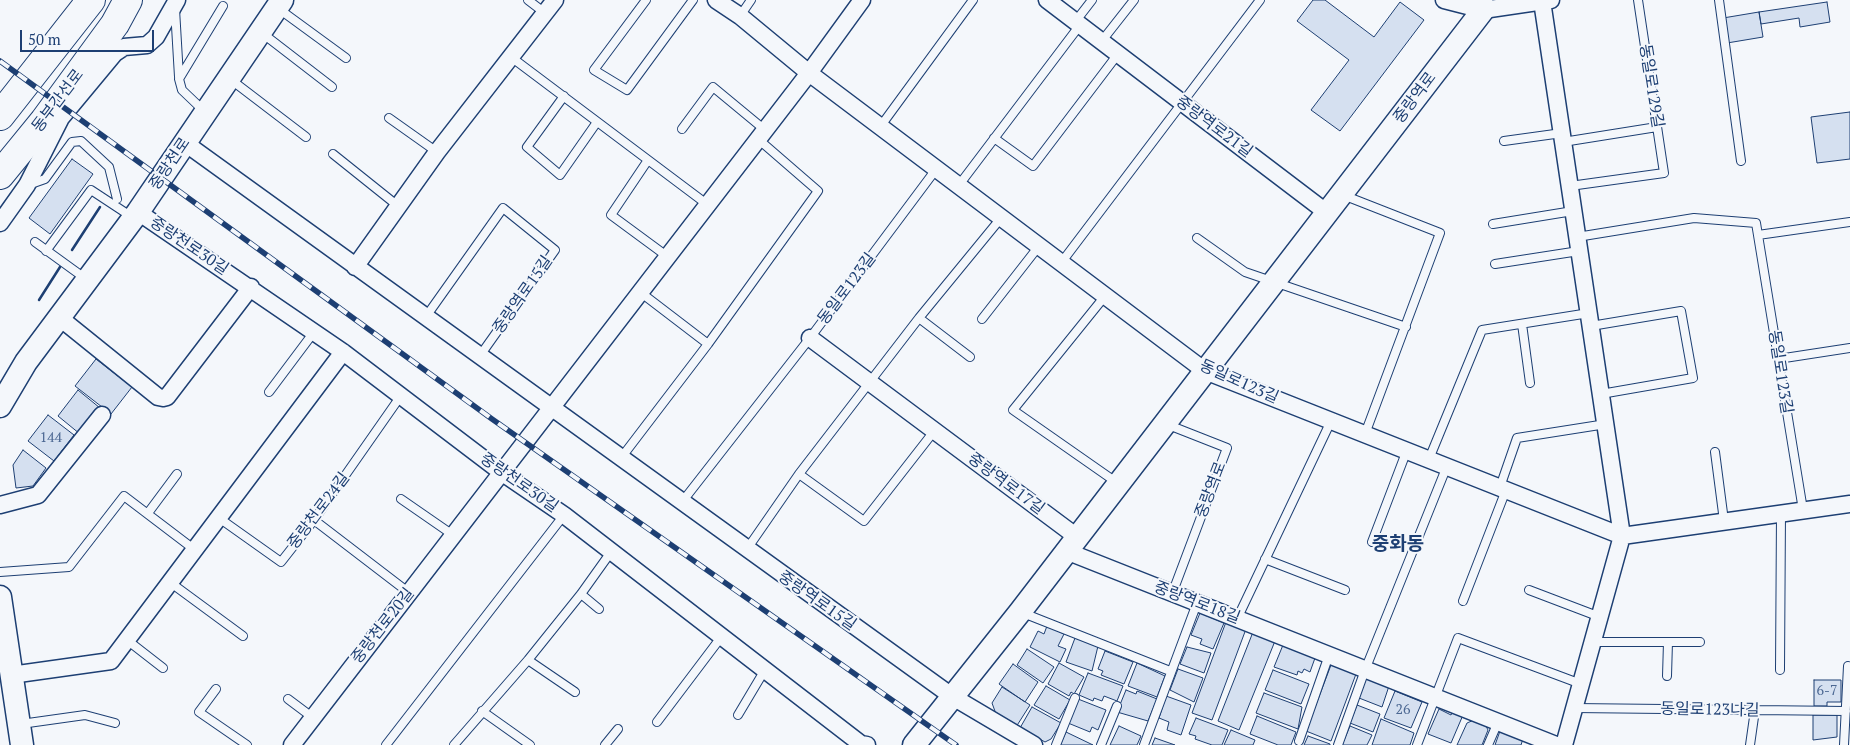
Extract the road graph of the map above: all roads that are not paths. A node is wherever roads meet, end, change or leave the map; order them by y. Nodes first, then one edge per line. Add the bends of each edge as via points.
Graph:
1 (91, 0) edge
2 (128, 0) edge
3 (528, 0) edge
4 (555, 0) edge
5 (646, 0) edge
6 (693, 0) edge
7 (716, 0) edge
8 (751, 0) edge
9 (862, 0) edge
10 (972, 0) edge
11 (1047, 0) edge
12 (1092, 0) edge
13 (1134, 0) edge
14 (1260, 0) edge
15 (1444, 0) edge
16 (1638, 0) edge
17 (1719, 0) edge
18 (1546, 1) edge
19 (176, 3) edge
20 (280, 4) edge
21 (1482, 5) edge
22 (223, 6) dead end
23 (545, 13) junction
24 (740, 16) junction
25 (1078, 23) junction
26 (260, 32) junction
27 (1101, 42) junction
28 (1118, 54) junction
29 (510, 56) junction
30 (346, 58) dead end
31 (808, 73) junction
32 (229, 78) junction
33 (179, 79) junction
34 (332, 86) dead end
35 (564, 96) junction
36 (1182, 103) junction
37 (206, 112) junction
38 (0, 116) edge
39 (389, 118) dead end
40 (597, 122) junction
41 (880, 127) junction
42 (1657, 127) junction
43 (682, 129) dead end
44 (761, 134) junction
45 (306, 137) dead end
46 (994, 138) junction
47 (1562, 138) junction
48 (1504, 141) dead end
49 (185, 143) junction
50 (437, 152) junction
51 (333, 154) dead end
52 (648, 160) junction
53 (1741, 161) dead end
54 (936, 168) junction
55 (0, 175) edge
56 (28, 185) junction
57 (959, 185) junction
58 (1569, 186) junction
59 (1341, 194) junction
60 (117, 199) dead end
61 (708, 204) junction
62 (398, 206) junction
63 (1574, 211) junction
64 (1326, 212) junction
65 (136, 215) junction
66 (1001, 218) junction
67 (1850, 222) edge
68 (0, 223) edge
69 (1493, 224) dead end
70 (1758, 235) junction
71 (1197, 238) dead end
72 (35, 242) dead end
73 (1578, 244) junction
74 (1039, 246) junction
75 (46, 251) junction
76 (668, 257) junction
77 (1061, 263) junction
78 (1495, 264) dead end
79 (355, 267) junction
80 (87, 280) junction
81 (1274, 283) junction
82 (251, 287) junction
83 (640, 292) junction
84 (1105, 296) junction
85 (60, 318) junction
86 (425, 318) junction
87 (919, 318) junction
88 (982, 319) dead end
89 (1590, 320) junction
90 (1522, 324) junction
91 (1406, 327) junction
92 (314, 332) junction
93 (810, 338) junction
94 (708, 344) junction
95 (1850, 348) edge
96 (343, 352) junction
97 (479, 357) junction
98 (970, 357) dead end
99 (1778, 359) junction
100 (1205, 371) junction
101 (1530, 383) dead end
102 (869, 384) junction
103 (268, 392) dead end
104 (1601, 394) junction
105 (400, 397) junction
106 (0, 406) edge
107 (550, 409) junction
108 (102, 415) dead end
109 (1331, 420) junction
110 (1165, 423) junction
111 (1606, 424) junction
112 (935, 430) junction
113 (1365, 434) junction
114 (1407, 450) junction
115 (1715, 452) dead end
116 (620, 459) junction
117 (1429, 459) junction
118 (1447, 466) junction
119 (501, 472) junction
120 (177, 474) dead end
121 (799, 474) junction
122 (1118, 484) junction
123 (1503, 489) junction
124 (401, 499) dead end
125 (681, 503) junction
126 (1850, 504) edge
127 (0, 505) edge
128 (1803, 510) junction
129 (148, 513) junction
130 (1781, 513) junction
131 (564, 515) junction
132 (219, 518) junction
133 (314, 520) junction
134 (1724, 521) junction
135 (453, 535) junction
136 (1622, 536) junction
137 (1372, 542) dead end
138 (1071, 544) junction
139 (196, 550) junction
140 (746, 550) junction
141 (610, 552) junction
142 (1265, 559) junction
143 (0, 572) edge
144 (171, 583) junction
145 (1345, 590) dead end
146 (1529, 590) dead end
147 (408, 592) junction
148 (581, 594) junction
149 (1172, 594) junction
150 (0, 597) edge
151 (1463, 601) dead end
152 (1197, 603) junction
153 (600, 609) dead end
154 (1020, 612) junction
155 (1600, 617) junction
156 (1237, 619) junction
157 (2, 625) edge
158 (243, 636) dead end
159 (722, 636) junction
160 (127, 640) junction
161 (1593, 642) junction
162 (1668, 642) junction
163 (1700, 642) dead end
164 (1329, 655) junction
165 (528, 660) junction
166 (1848, 666) dead end
167 (163, 668) dead end
168 (766, 668) junction
169 (1365, 670) junction
170 (1780, 670) dead end
171 (1170, 671) junction
172 (11, 675) junction
173 (1667, 676) dead end
174 (1581, 684) junction
175 (216, 689) dead end
176 (575, 692) dead end
177 (953, 697) junction
178 (1435, 697) junction
179 (1075, 698) dead end
180 (288, 699) dead end
181 (1117, 706) dead end
182 (1574, 708) junction
183 (1754, 710) junction
184 (482, 711) junction
185 (1846, 711) junction
186 (738, 715) dead end
187 (312, 717) junction
188 (657, 722) dead end
189 (1498, 722) junction
190 (115, 723) dead end
191 (618, 729) dead end
192 (20, 734) edge
193 (1299, 741) dead end
194 (247, 745) edge
195 (292, 745) edge
196 (386, 745) edge
197 (454, 745) edge
198 (530, 745) edge
199 (605, 745) edge
200 (862, 745) edge
201 (914, 745) edge
202 (1034, 745) edge
203 (1056, 745) edge
204 (1101, 745) edge
205 (1144, 745) edge
206 (1338, 745) edge
207 (1417, 745) edge
208 (1488, 745) edge
209 (1556, 745) edge
210 (1564, 745) edge
211 (1750, 745) edge
212 (1844, 745) edge

1 - 38 highway
2 - 55 highway, 동부간선로 via 115,24
3 - 23 lane
4 - 23 street
5 - 6 lane via 594,70 627,90
7 - 24 street, 동일로123길
8 - 24 lane
9 - 31 street, 중랑천로20길
10 - 41 lane
11 - 25 street, 중랑역로21길
12 - 25 lane
13 - 27 lane
14 - 36 lane
15 - 21 street
16 - 42 lane, 동일로129길
17 - 53 lane
18 - 21 street
18 - 47 street
19 - 33 lane
19 - 56 street via 152,41 115,53 61,118
20 - 26 street, 중랑천로
20 - 30 lane, 중랑천로
21 - 59 street, 중랑역로
22 - 33 lane
23 - 29 street
24 - 31 street, 동일로123길
25 - 27 street, 중랑역로21길
25 - 46 lane
26 - 32 street, 중랑천로
26 - 34 lane
27 - 28 street, 중랑역로21길
28 - 36 street, 중랑역로21길
28 - 46 lane via 1033,166
29 - 35 lane
29 - 50 street
31 - 41 street, 동일로123길
31 - 44 street, 중랑천로20길
32 - 37 street, 중랑천로
32 - 45 lane
33 - 37 lane via 182,90
35 - 40 lane
35 - 40 lane via 527,148 560,175
36 - 64 street, 중랑역로21길
36 - 77 lane
37 - 49 street, 중랑천로
39 - 50 lane
40 - 52 lane
41 - 54 street, 동일로123길
42 - 47 lane
42 - 58 lane, 동일로129길 via 1664,173
43 - 44 lane via 713,87
44 - 61 street, 중랑천로20길
44 - 94 lane via 818,191
46 - 57 lane
47 - 48 lane
47 - 58 street
49 - 65 street, 중랑천로
49 - 79 street, 중랑역로15길
50 - 62 street
51 - 62 lane
52 - 61 lane
52 - 76 lane via 610,216
54 - 57 street, 동일로123길
54 - 93 lane, 동일로123길
56 - 60 lane via 45,179 72,142 81,141 109,167
56 - 68 street
57 - 66 street, 동일로123길
58 - 63 street
59 - 64 street, 중랑역로
59 - 91 lane via 1440,233
61 - 76 street, 중랑천로20길
62 - 79 street
63 - 69 lane
63 - 73 street
64 - 81 street, 중랑역로
65 - 75 lane via 91,190
65 - 80 street, 중랑천로
65 - 82 street, 중랑천로30길
66 - 74 street, 동일로123길
66 - 87 lane
67 - 70 lane
70 - 73 lane via 1756,223 1694,218
70 - 99 lane, 동일로123길
71 - 81 lane via 1245,272
72 - 75 lane
73 - 78 lane
73 - 89 street
74 - 77 street, 동일로123길
74 - 88 lane
75 - 80 lane
76 - 83 street, 중랑천로20길
77 - 84 street, 동일로123길
79 - 86 street, 중랑역로15길
80 - 85 street, 중랑천로
81 - 91 lane
81 - 100 street, 중랑역로
82 - 85 street via 163,398
82 - 92 street, 중랑천로30길
83 - 94 lane
83 - 107 street, 중랑천로20길
84 - 100 street, 동일로123길
84 - 122 lane via 1013,410
85 - 106 street, 중랑천로 via 26,362
86 - 97 street, 중랑역로15길
86 - 97 lane, 중랑역로15길 via 503,208 555,250
87 - 98 lane
87 - 102 lane
89 - 90 lane
89 - 104 street
89 - 104 lane via 1681,311 1693,378
90 - 101 lane
90 - 117 lane via 1482,330
91 - 113 lane
92 - 96 street, 중랑천로30길
92 - 103 lane
93 - 102 street, 중랑역로17길
93 - 125 lane
94 - 116 lane
95 - 99 lane
96 - 105 street, 중랑천로30길
96 - 132 street
97 - 107 street, 중랑역로15길
99 - 128 lane, 동일로123길
100 - 109 street, 동일로123길
100 - 110 street, 중랑역로
102 - 112 street, 중랑역로17길
102 - 121 lane
104 - 111 street
105 - 119 street, 중랑천로30길
105 - 133 lane, 중랑천로24길
107 - 116 street, 중랑역로15길
107 - 119 street, 중랑천로20길
108 - 127 street via 38,495
109 - 113 street, 동일로123길
109 - 142 lane
110 - 122 street, 중랑역로
110 - 149 lane, 중랑역로 via 1227,448
111 - 123 lane via 1518,438
111 - 136 street
112 - 121 lane via 864,521
112 - 138 street, 중랑역로17길
113 - 114 street, 동일로123길
114 - 117 street, 동일로123길
114 - 137 lane
115 - 134 lane
116 - 125 street, 중랑역로15길
117 - 118 street, 동일로123길
118 - 123 street, 동일로123길
118 - 169 lane
119 - 131 street, 중랑천로30길
119 - 135 street, 중랑천로20길
120 - 129 lane
121 - 140 lane
122 - 138 street, 중랑역로
123 - 136 street, 동일로123길
123 - 151 lane
124 - 135 lane
125 - 140 street, 중랑역로15길
126 - 128 street, 동일로123길
128 - 130 street, 동일로123길
129 - 139 lane
129 - 143 lane via 124,496 69,567
130 - 134 street, 동일로123길
130 - 170 lane
131 - 141 street, 중랑천로30길
131 - 196 lane
132 - 133 lane, 중랑천로24길 via 281,562
132 - 139 street
133 - 147 lane
134 - 136 street, 동일로123길
135 - 147 street, 중랑천로20길
136 - 155 street
138 - 149 street, 중랑역로18길
138 - 154 street, 중랑역로
139 - 144 street
140 - 177 street, 중랑역로15길
141 - 148 lane
141 - 159 street, 중랑천로30길
142 - 145 lane
142 - 156 lane
144 - 158 lane
144 - 160 street
146 - 155 lane
147 - 187 street, 중랑천로20길
148 - 153 lane
148 - 165 lane
149 - 152 street, 중랑역로18길
150 - 157 street
152 - 156 street, 중랑역로18길
152 - 171 lane
154 - 171 lane
154 - 177 street, 중랑역로
155 - 161 street
156 - 164 street, 중랑역로18길
157 - 172 street
159 - 168 street, 중랑천로30길
159 - 188 lane
160 - 167 lane
160 - 172 street via 111,661
161 - 162 lane
161 - 174 street
162 - 163 lane
162 - 173 lane, 동일로123나길
164 - 169 street, 중랑역로18길
164 - 193 lane
165 - 176 lane
165 - 184 lane
166 - 185 lane
168 - 186 lane
168 - 200 street, 중랑천로30길
169 - 178 street, 중랑역로18길
169 - 206 lane
171 - 205 lane
172 - 192 street
174 - 178 lane via 1458,638
174 - 182 street
175 - 194 lane via 199,712
177 - 201 street, 중랑역로
177 - 202 street, 중랑역로15길
178 - 189 street, 중랑역로18길
178 - 207 lane
179 - 203 lane
180 - 187 lane
181 - 204 lane
182 - 183 lane, 동일로123나길
182 - 210 street
183 - 185 lane, 동일로123나길
183 - 211 lane
184 - 197 lane
184 - 198 lane
185 - 212 lane
187 - 195 street, 중랑천로20길
189 - 208 lane
189 - 209 street, 중랑역로18길
190 - 192 lane via 85,716
191 - 199 lane

